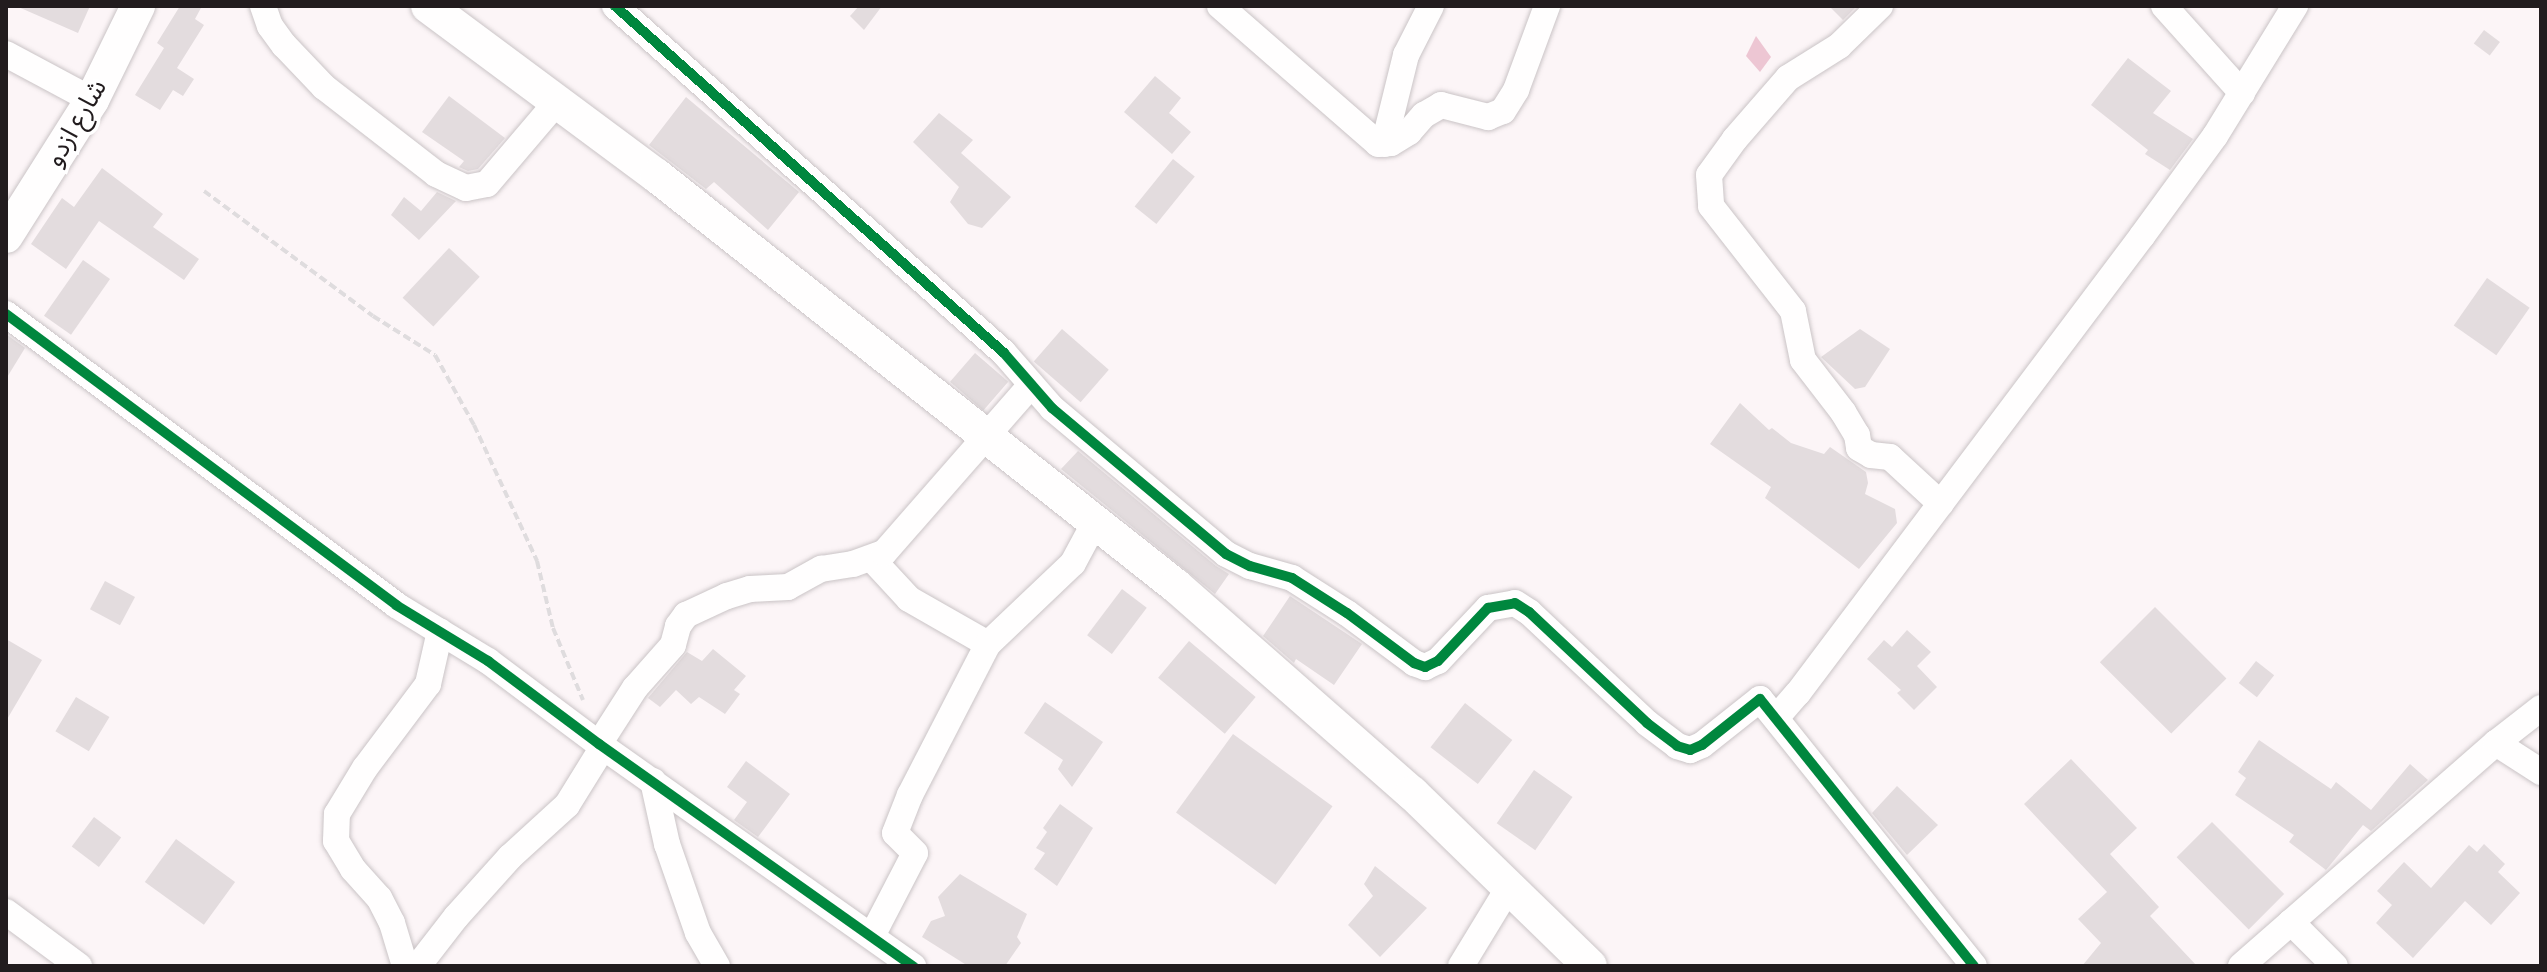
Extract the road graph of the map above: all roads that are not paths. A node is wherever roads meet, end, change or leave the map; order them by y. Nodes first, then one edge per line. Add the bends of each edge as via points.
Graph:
1 (138, 6) edge
2 (263, 6) edge
3 (428, 6) edge
4 (615, 6) edge
5 (1220, 6) edge
6 (1431, 6) edge
7 (1547, 6) edge
8 (1880, 6) edge
9 (2164, 6) edge
10 (2295, 6) edge
11 (6, 54) edge
12 (2242, 93) junction
13 (92, 100) junction
14 (556, 103) junction
15 (1384, 144) junction
16 (6, 236) edge
17 (6, 314) edge
18 (1031, 385) junction
19 (987, 435) junction
20 (1941, 504) junction
21 (1095, 522) junction
22 (872, 559) junction
23 (440, 631) junction
24 (988, 644) junction
25 (2541, 708) edge
26 (1776, 718) junction
27 (2496, 743) junction
28 (601, 746) junction
29 (2541, 772) edge
30 (653, 781) junction
31 (1509, 887) junction
32 (6, 912) edge
33 (2291, 922) junction
34 (872, 936) junction
35 (79, 966) edge
36 (405, 966) edge
37 (418, 966) edge
38 (717, 966) edge
39 (913, 966) edge
40 (1461, 966) edge
41 (1590, 966) edge
42 (1974, 966) edge
43 (2241, 966) edge
44 (2335, 966) edge

1 - 13 street, شارع ازدو
2 - 14 street via 284,45 324,87 436,174 466,188 487,184
3 - 14 street
4 - 18 street via 1004,353
5 - 15 street via 1363,134
6 - 15 street via 1406,55
7 - 15 street via 1503,111 1488,117 1441,105 1409,132
8 - 20 street via 1839,46 1788,78 1735,139 1709,175 1711,206 1793,311 1803,360 1843,412 1859,448 1890,457
9 - 12 street
10 - 12 street
11 - 13 street
12 - 20 street
13 - 16 street, شارع ازدو
14 - 19 street
17 - 23 street via 396,605
18 - 19 street
18 - 26 street via 1226,554 1292,578 1414,663 1425,667 1438,661 1488,608 1515,603 1677,746 1690,750 1702,745 1760,699
19 - 21 street
19 - 22 street via 895,544
20 - 26 street
21 - 24 street via 1073,563
21 - 31 street via 1246,644
22 - 24 street via 909,599
22 - 28 street via 821,569 788,587 750,589 686,615 673,645 635,688
23 - 28 street
23 - 36 street via 428,684 337,814 336,841 379,898
24 - 34 street via 910,795 895,833 915,853
25 - 27 street
26 - 42 street
27 - 29 street
27 - 33 street
28 - 30 street
28 - 37 street via 567,805 510,857
30 - 34 street
30 - 38 street via 667,844 698,933
31 - 40 street
31 - 41 street
32 - 35 street
33 - 43 street
33 - 44 street
34 - 39 street

